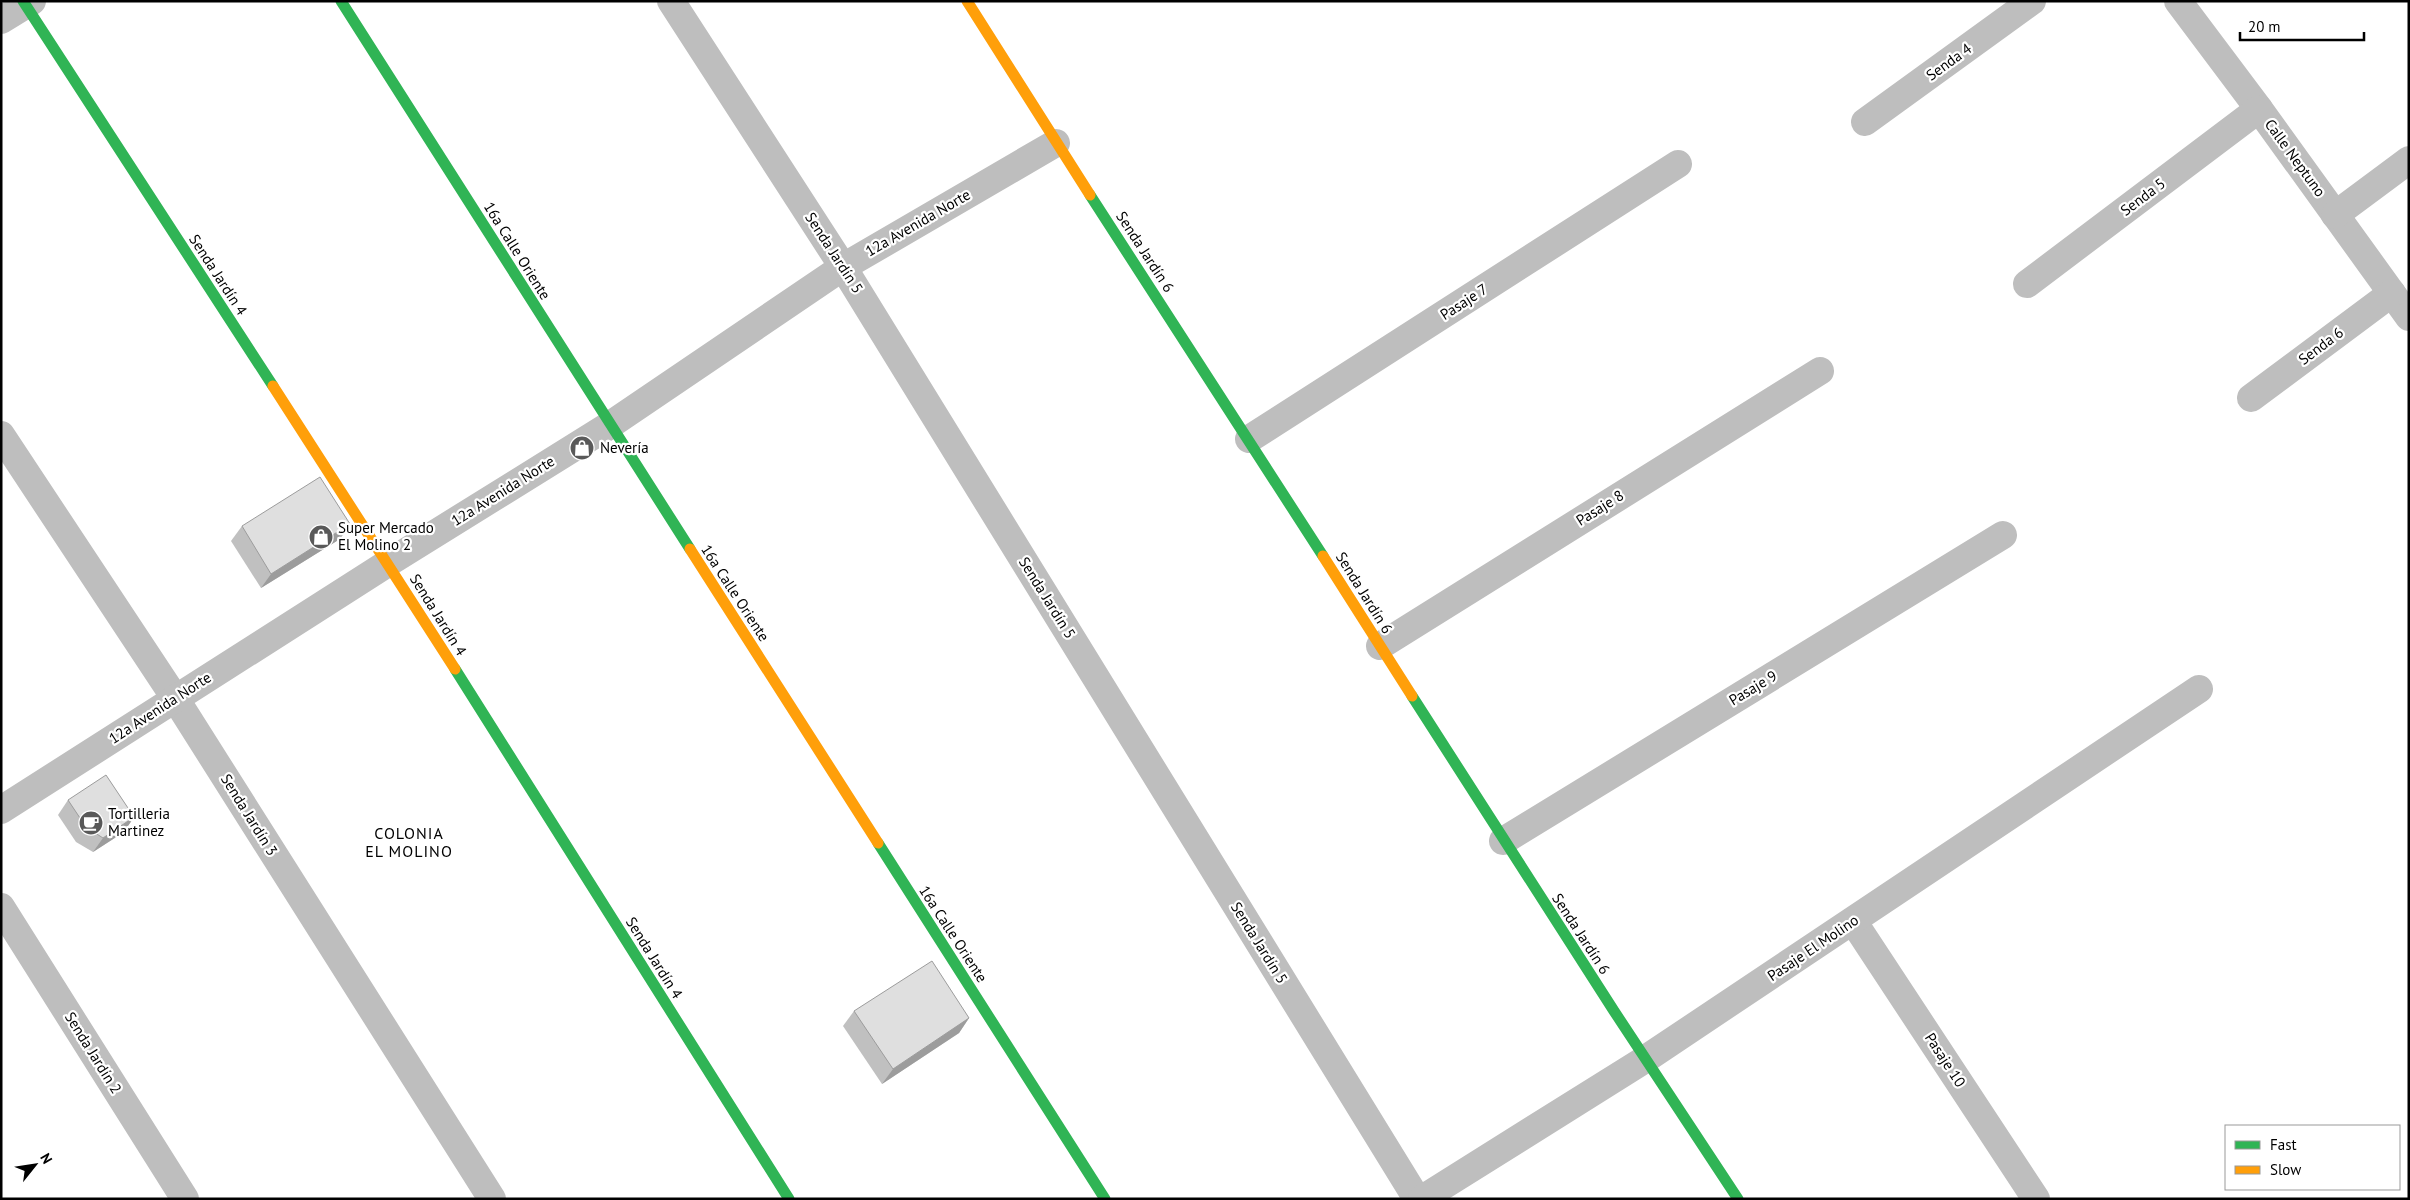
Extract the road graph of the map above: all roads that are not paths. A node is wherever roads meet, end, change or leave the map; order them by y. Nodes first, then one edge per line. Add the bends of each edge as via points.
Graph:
1 (341, 1) edge
2 (671, 1) edge
3 (967, 1) edge
4 (2032, 1) edge
5 (2178, 1) edge
6 (27, 3) edge
7 (1, 20) edge
8 (2259, 109) junction
9 (1865, 122) dead end
10 (1056, 143) junction
11 (2409, 160) edge
12 (1678, 164) dead end
13 (2335, 215) junction
14 (843, 267) junction
15 (2027, 284) dead end
16 (2392, 294) junction
17 (2409, 317) edge
18 (1820, 371) dead end
19 (2251, 398) dead end
20 (610, 425) junction
21 (1, 435) edge
22 (1249, 440) junction
23 (2003, 536) dead end
24 (388, 563) junction
25 (1380, 646) junction
26 (2198, 689) dead end
27 (175, 698) junction
28 (1, 810) edge
29 (1503, 841) junction
30 (1, 907) edge
31 (1853, 921) junction
32 (1644, 1060) junction
33 (185, 1199) edge
34 (492, 1199) edge
35 (789, 1199) edge
36 (1105, 1199) edge
37 (1417, 1199) edge
38 (1422, 1199) edge
39 (1738, 1199) edge
40 (2036, 1199) edge

1 - 20 street, 16a Calle Oriente
2 - 14 street, Senda Jardín 5
3 - 10 street, Senda Jardín 6
4 - 9 street, Senda 4
5 - 8 street, Calle Neptuno
6 - 7 street
6 - 24 street, Senda Jardín 4
8 - 13 street, Calle Neptuno
8 - 15 street, Senda 5
10 - 14 street, 12a Avenida Norte
10 - 22 street, Senda Jardín 6
11 - 13 street
12 - 22 street, Pasaje 7
13 - 16 street, Calle Neptuno
14 - 20 street, 12a Avenida Norte
14 - 37 street, Senda Jardín 5
16 - 17 street, Calle Neptuno
16 - 19 street, Senda 6
18 - 25 street, Pasaje 8
20 - 24 street, 12a Avenida Norte
20 - 36 street, 16a Calle Oriente
21 - 27 street, Senda Jardín 3
22 - 25 street, Senda Jardín 6
23 - 29 street, Pasaje 9
24 - 27 street, 12a Avenida Norte
24 - 35 street, Senda Jardín 4
25 - 29 street, Senda Jardín 6
26 - 31 street, Pasaje El Molino
27 - 28 street, 12a Avenida Norte
27 - 34 street, Senda Jardín 3
29 - 32 street, Senda Jardín 6
30 - 33 street, Senda Jardín 2
31 - 32 street, Pasaje El Molino
31 - 40 street, Pasaje 10
32 - 38 street, Pasaje El Molino
32 - 39 street, Senda Jardín 6

